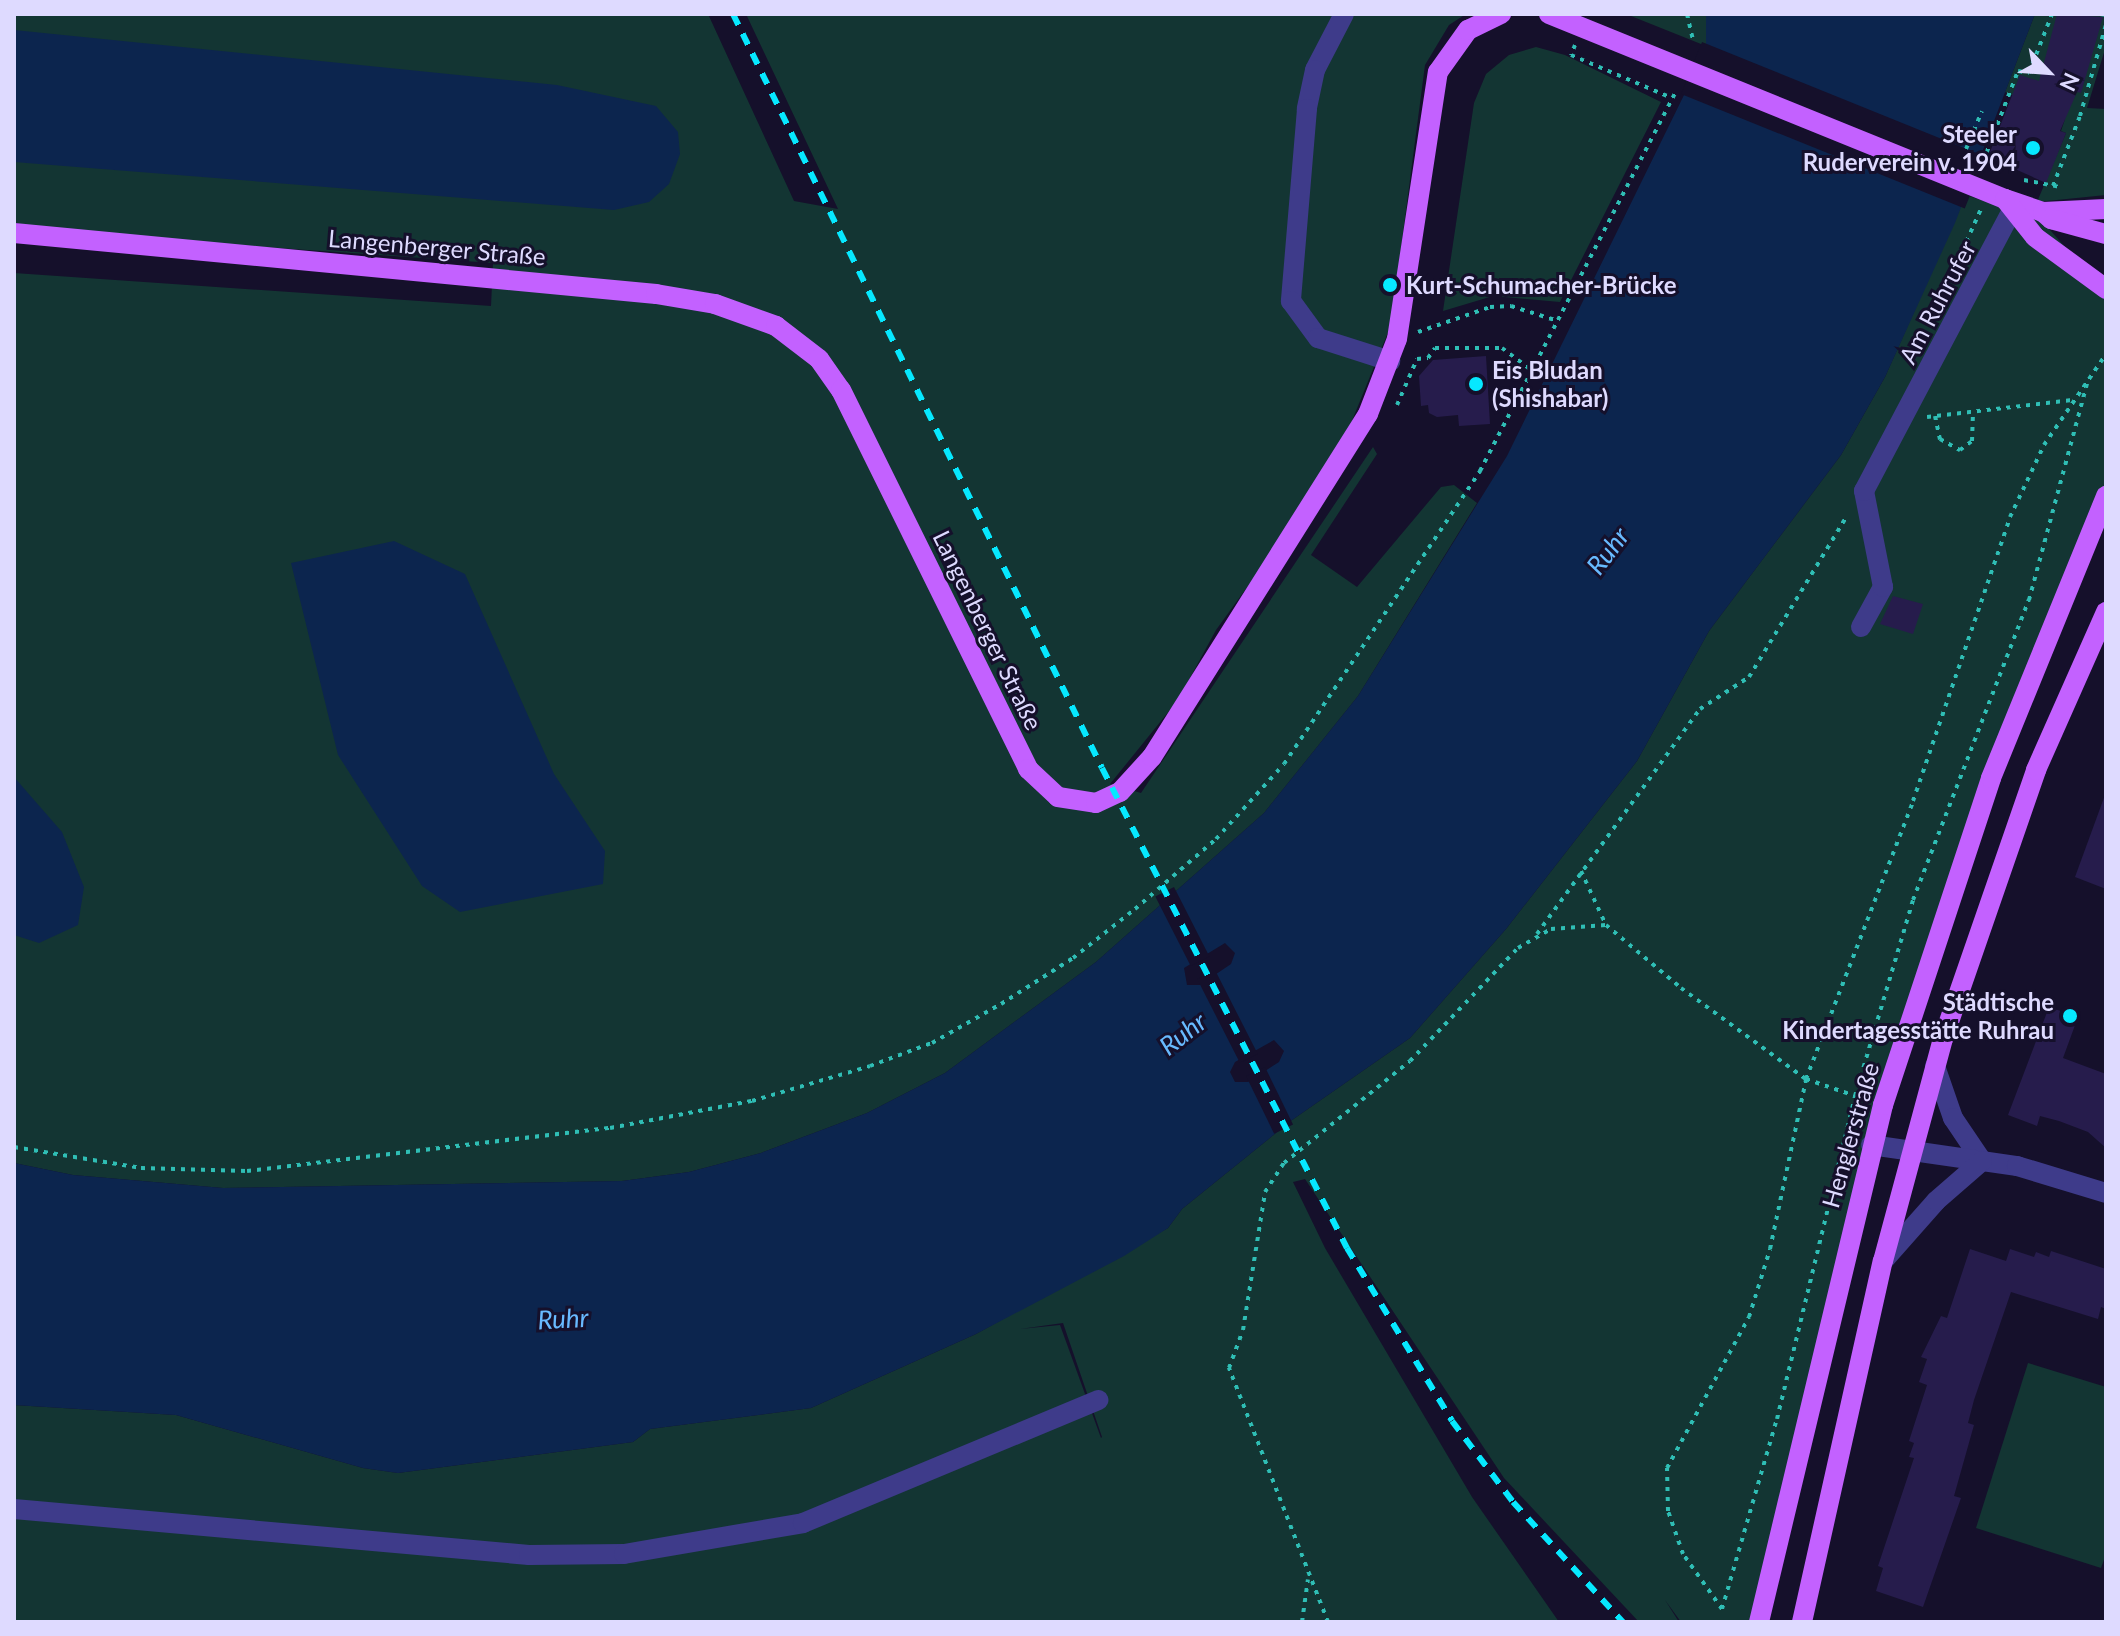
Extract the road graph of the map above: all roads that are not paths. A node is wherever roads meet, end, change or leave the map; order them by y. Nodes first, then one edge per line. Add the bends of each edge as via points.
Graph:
1 (1344, 14) edge
2 (1501, 14) edge
3 (1549, 14) edge
4 (2009, 203) junction
5 (2106, 209) edge
6 (2043, 212) junction
7 (14, 233) edge
8 (2106, 234) edge
9 (2106, 289) edge
10 (1390, 361) junction
11 (2106, 496) edge
12 (2106, 612) edge
13 (1861, 627) dead end
14 (1935, 1066) junction
15 (1871, 1145) junction
16 (1912, 1153) junction
17 (1982, 1161) junction
18 (2106, 1193) edge
19 (1883, 1261) junction
20 (1098, 1400) dead end
21 (14, 1509) edge
22 (1759, 1619) edge
23 (1802, 1622) edge

1 - 10 street via 1315,70 1307,109 1291,301 1318,338
2 - 10 main road, Langenberger Straße via 1459,38 1435,81
3 - 4 main road
4 - 6 main road
4 - 9 main road via 2035,237
4 - 13 street, Am Ruhrufer via 1905,419 1864,491 1883,587
5 - 6 main road
6 - 8 main road
7 - 10 main road, Langenberger Straße via 688,298 776,326 819,359 841,390 1028,769 1053,794 1084,804 1120,792 1152,757 1330,479
11 - 15 main road, Henglerstraße via 1991,778
12 - 14 main road via 2030,785 1980,918
14 - 16 main road
14 - 17 street via 1953,1118
15 - 16 street
15 - 22 main road, Henglerstraße
16 - 17 street
16 - 19 main road
17 - 18 street
17 - 19 street via 1936,1201
19 - 23 main road
20 - 21 street via 803,1523 624,1554 529,1555

